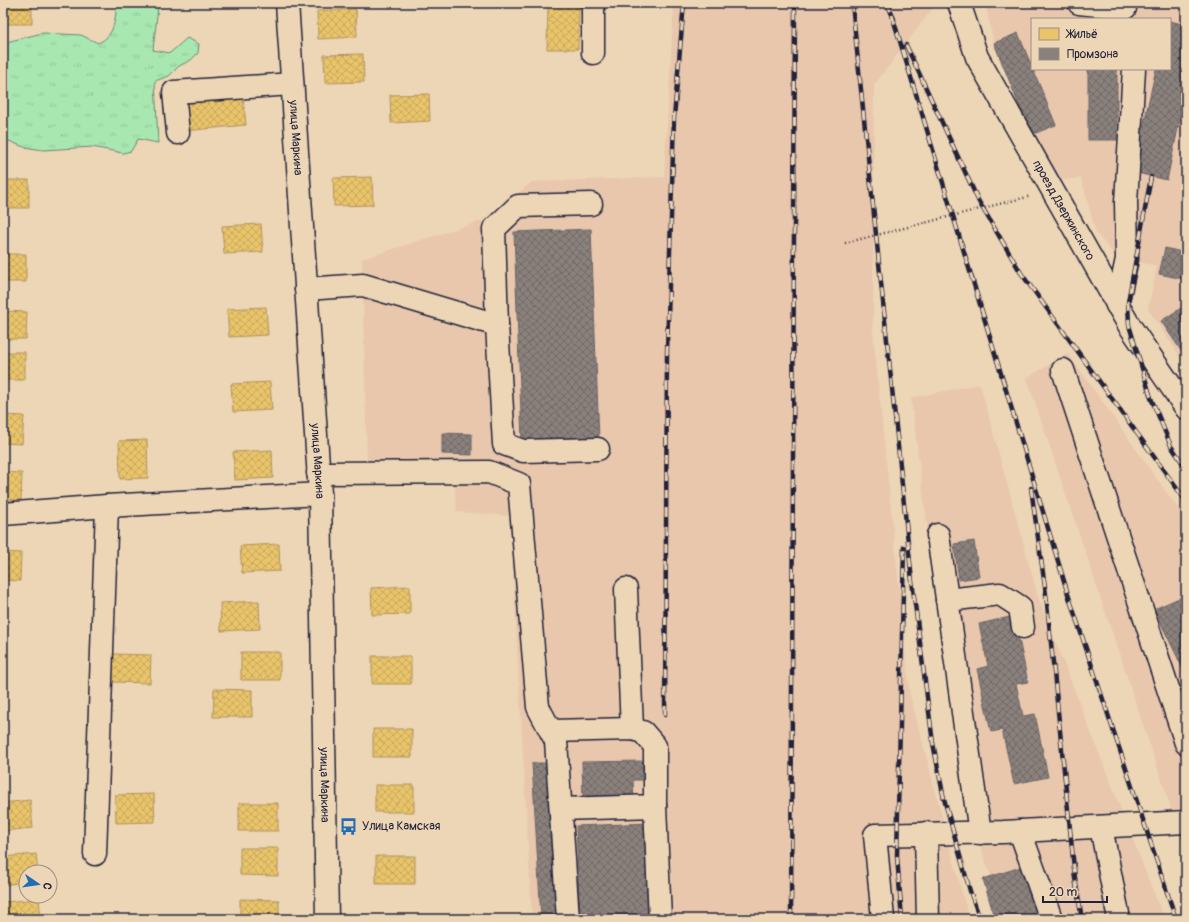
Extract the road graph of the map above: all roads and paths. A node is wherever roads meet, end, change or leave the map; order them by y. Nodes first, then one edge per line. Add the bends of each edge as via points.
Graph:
1 (287, 3) edge
2 (593, 3) edge
3 (959, 3) edge
4 (1079, 3) edge
5 (1126, 10) edge
6 (593, 53) dead end
7 (1134, 70) edge
8 (292, 84) junction
9 (178, 134) dead end
10 (1053, 191) junction
11 (591, 204) dead end
12 (845, 243) dead end
13 (306, 289) junction
14 (1117, 305) junction
15 (497, 325) junction
16 (1063, 370) dead end
17 (1186, 408) edge
18 (598, 449) dead end
19 (318, 472) junction
20 (320, 494) junction
21 (107, 506) junction
22 (3, 514) edge
23 (938, 535) dead end
24 (626, 589) dead end
25 (947, 600) junction
26 (1023, 627) dead end
27 (632, 729) junction
28 (551, 731) junction
29 (1186, 743) edge
30 (655, 806) junction
31 (561, 809) junction
32 (1186, 822) edge
33 (1101, 827) junction
34 (1020, 831) junction
35 (980, 832) junction
36 (926, 833) junction
37 (95, 854) dead end
38 (328, 919) edge
39 (568, 919) edge
40 (660, 919) edge
41 (883, 919) edge
42 (928, 919) edge
43 (1052, 919) edge
44 (1119, 919) edge

1 - 8 street, улица Маркина
2 - 6 street
3 - 10 street, проезд Дзержинского via 977,56
4 - 5 street
7 - 14 street via 1126,202 1127,259
8 - 9 street via 174,92
8 - 13 street, улица Маркина
10 - 12 path
10 - 14 street, проезд Дзержинского
11 - 15 street via 518,206 494,229
13 - 15 street via 363,286
13 - 19 street, улица Маркина
14 - 17 street, проезд Дзержинского
15 - 18 street via 504,444 523,451
16 - 29 street
19 - 20 street, улица Маркина
19 - 28 street via 489,472 519,484 538,707
20 - 21 street
20 - 38 street, улица Маркина
21 - 22 street
21 - 37 street
23 - 25 street
24 - 27 street
25 - 26 street via 1000,594 1020,607
25 - 35 street
27 - 28 street
27 - 30 street via 643,732 655,746
28 - 31 street via 556,741
30 - 31 street
30 - 40 street
31 - 39 street
32 - 33 street
33 - 34 street
33 - 44 street
34 - 35 street
34 - 43 street
35 - 36 street
36 - 41 street via 874,835
36 - 42 street

